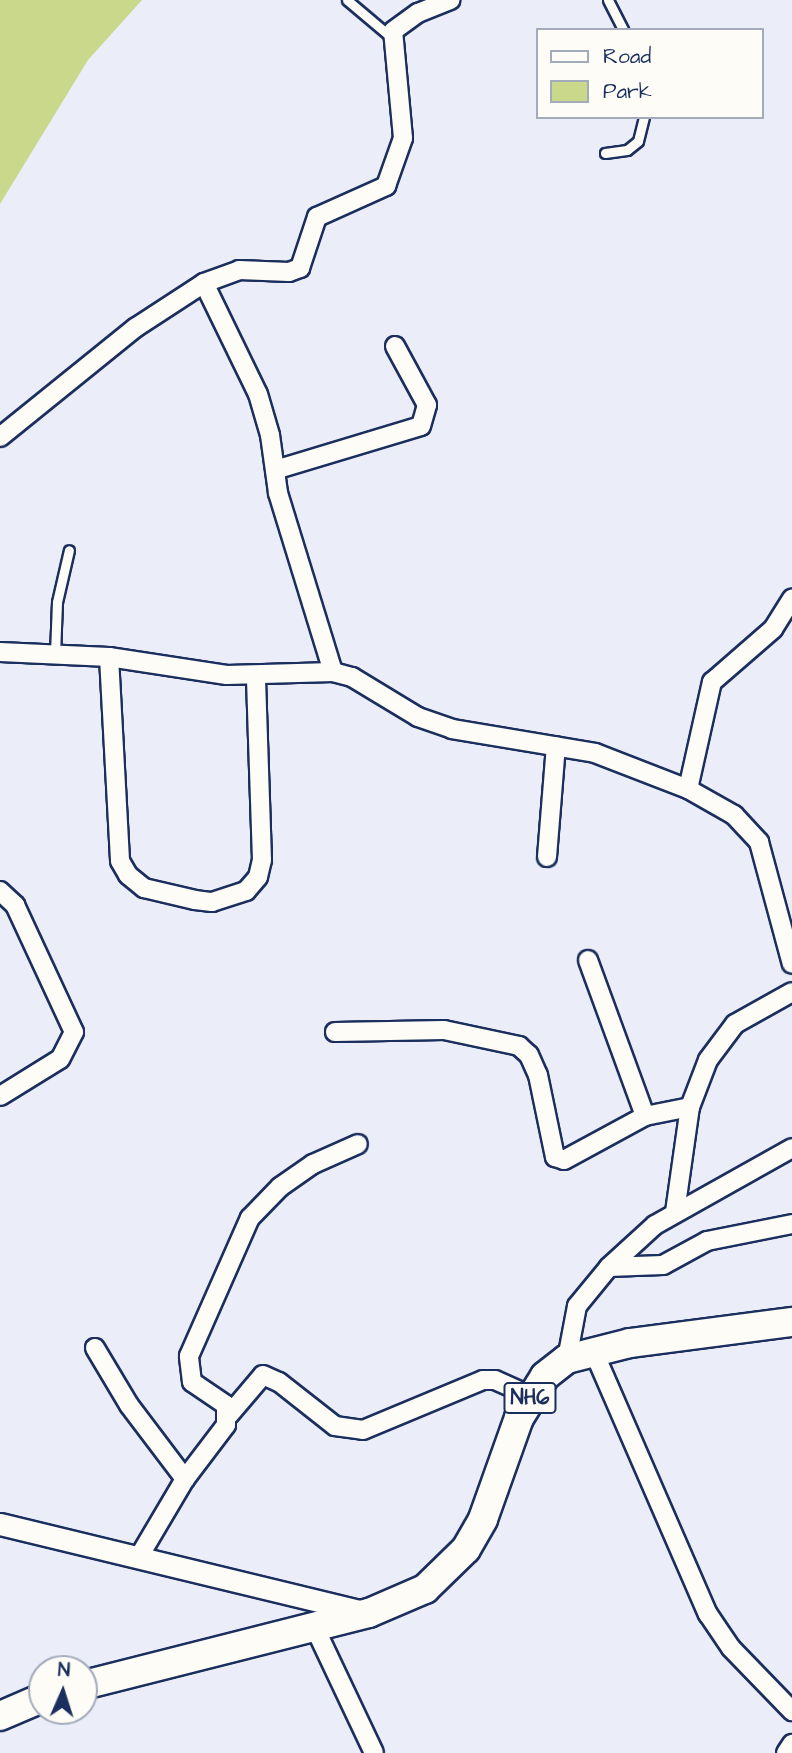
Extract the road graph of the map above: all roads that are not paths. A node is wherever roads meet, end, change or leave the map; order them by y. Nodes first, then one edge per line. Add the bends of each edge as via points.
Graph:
1 (347, 0) edge
2 (450, 0) edge
3 (608, 0) edge
4 (622, 28) edge
5 (391, 37) junction
6 (644, 119) edge
7 (605, 153) dead end
8 (204, 283) junction
9 (395, 346) dead end
10 (0, 437) edge
11 (275, 470) junction
12 (69, 550) dead end
13 (792, 598) edge
14 (0, 652) edge
15 (55, 654) junction
16 (110, 657) junction
17 (333, 672) junction
18 (256, 674) junction
19 (556, 746) junction
20 (688, 789) junction
21 (547, 857) dead end
22 (0, 891) edge
23 (587, 960) dead end
24 (792, 964) edge
25 (792, 992) edge
26 (335, 1032) dead end
27 (0, 1096) edge
28 (691, 1107) junction
29 (645, 1116) junction
30 (358, 1144) dead end
31 (792, 1148) edge
32 (675, 1212) junction
33 (792, 1224) edge
34 (610, 1267) junction
35 (792, 1322) edge
36 (95, 1348) dead end
37 (580, 1355) junction
38 (531, 1396) junction
39 (229, 1415) junction
40 (185, 1479) junction
41 (0, 1524) edge
42 (140, 1555) junction
43 (369, 1613) junction
44 (314, 1626) junction
45 (98, 1681) edge
46 (28, 1704) edge
47 (792, 1711) edge
48 (1, 1715) edge
49 (792, 1744) edge
50 (374, 1753) edge
51 (786, 1753) edge

1 - 5 lane
2 - 5 street via 397,26
3 - 4 lane
5 - 8 street via 403,138 386,186 317,217 304,264 295,270 239,270
6 - 7 lane via 638,141 627,150
8 - 10 street via 135,328 54,399
8 - 11 street via 258,394
9 - 11 street via 425,398 426,416 421,426
11 - 17 street
12 - 15 lane via 57,602
13 - 20 street via 773,629 712,682
14 - 15 street
15 - 16 street
16 - 18 street via 227,675
16 - 18 street via 120,860 128,875 144,888 212,902 246,891 258,877 262,860
17 - 18 street
17 - 19 street via 352,677 418,717 452,729
19 - 20 street via 595,753
19 - 21 street
20 - 24 street via 734,815 759,842
22 - 27 street via 15,905 74,1032 60,1059
23 - 29 street
25 - 28 street via 735,1024 721,1039
26 - 29 street via 444,1030 519,1045 530,1055 538,1075 555,1157 564,1160
28 - 29 street
28 - 32 street
30 - 39 street via 291,1179 250,1218 189,1356 192,1382 226,1405
31 - 32 street
32 - 34 street
33 - 34 street via 707,1241 663,1265
34 - 37 street via 577,1307
35 - 37 highway
36 - 40 street via 129,1405
37 - 38 highway, NH6 via 545,1376
37 - 47 street via 708,1614 731,1648
38 - 39 street via 495,1380 483,1380 363,1430 335,1426 279,1382 263,1375
38 - 43 highway, NH6 via 466,1549 425,1589
39 - 40 street
40 - 42 street
41 - 42 street
42 - 43 street
43 - 44 highway, NH6
44 - 45 highway, NH6
44 - 50 street
46 - 48 highway
49 - 51 street

